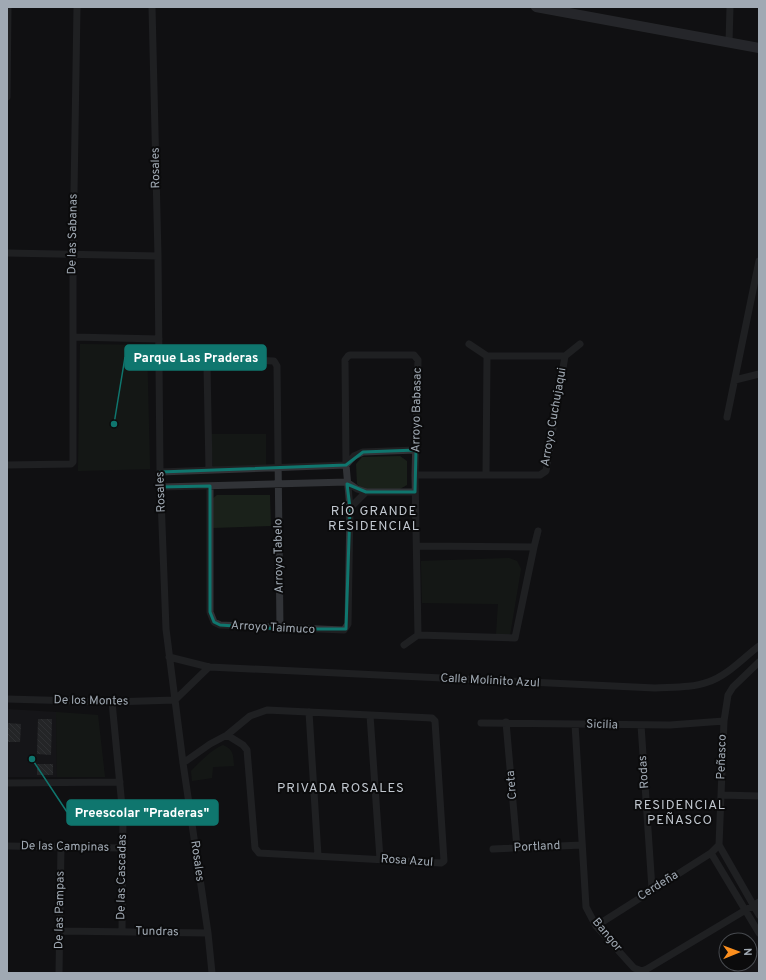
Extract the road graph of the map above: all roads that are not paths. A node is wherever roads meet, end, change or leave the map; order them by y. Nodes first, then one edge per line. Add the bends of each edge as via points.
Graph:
1 (8, 7) edge
2 (77, 7) edge
3 (152, 7) edge
4 (536, 7) edge
5 (730, 7) edge
6 (729, 43) junction
7 (759, 48) edge
8 (7, 97) edge
9 (7, 253) edge
10 (73, 255) junction
11 (158, 256) junction
12 (759, 261) edge
13 (73, 337) junction
14 (159, 338) junction
15 (470, 344) dead end
16 (580, 344) dead end
17 (487, 356) junction
18 (565, 356) junction
19 (759, 374) edge
20 (735, 380) junction
21 (727, 417) dead end
22 (416, 450) junction
23 (7, 465) edge
24 (346, 465) junction
25 (278, 468) junction
26 (209, 470) junction
27 (160, 472) junction
28 (415, 475) junction
29 (486, 475) junction
30 (347, 482) junction
31 (278, 483) junction
32 (210, 486) junction
33 (161, 487) junction
34 (366, 492) junction
35 (415, 492) junction
36 (350, 508) junction
37 (538, 531) dead end
38 (417, 546) junction
39 (534, 547) junction
40 (280, 629) junction
41 (418, 635) junction
42 (516, 638) junction
43 (523, 641) dead end
44 (404, 645) dead end
45 (759, 646) edge
46 (169, 657) junction
47 (759, 662) edge
48 (209, 667) junction
49 (7, 700) edge
50 (175, 700) junction
51 (112, 702) junction
52 (309, 712) junction
53 (370, 715) junction
54 (724, 721) junction
55 (481, 722) dead end
56 (506, 722) junction
57 (575, 724) junction
58 (641, 726) junction
59 (227, 735) junction
60 (183, 763) junction
61 (120, 782) junction
62 (7, 783) edge
63 (721, 795) junction
64 (759, 796) edge
65 (582, 845) junction
66 (719, 845) junction
67 (7, 846) edge
68 (61, 846) junction
69 (122, 848) junction
70 (517, 848) junction
71 (493, 849) dead end
72 (711, 853) junction
73 (318, 856) junction
74 (380, 859) junction
75 (652, 890) junction
76 (756, 904) edge
77 (745, 910) junction
78 (759, 915) edge
79 (596, 926) junction
80 (59, 931) junction
81 (122, 932) junction
82 (208, 933) junction
83 (759, 933) edge
84 (59, 973) edge
85 (212, 973) edge

1 - 8 street
2 - 10 street, De las Sabanas
3 - 11 street, Rosales
4 - 6 main road
5 - 6 street
6 - 7 main road
9 - 10 street
10 - 11 street
10 - 13 street, De las Sabanas
11 - 14 street, Rosales
12 - 20 street
13 - 14 street
13 - 23 street, De las Sabanas via 73,462
14 - 27 street, Rosales
15 - 17 street
16 - 18 street
17 - 18 street, Arroyo Cuchujaqui
17 - 29 street
18 - 29 street, Arroyo Cuchujaqui via 546,471 540,475
19 - 20 street
20 - 21 street
22 - 24 street via 363,452 354,456
22 - 24 street, Arroyo Babasac via 417,358 411,355 350,355 345,360
22 - 28 street, Arroyo Babasac
24 - 25 street
24 - 30 street, Arroyo Taimuco
25 - 26 street
25 - 26 street, Arroyo Tabelo via 276,362 213,359 207,366
25 - 31 street, Arroyo Tabelo
26 - 27 street
27 - 33 street, Rosales
28 - 29 street, Arroyo Cuchujaqui
28 - 35 street, Arroyo Babasac
30 - 31 street
30 - 34 street
30 - 36 street, Arroyo Taimuco
31 - 32 street
31 - 40 street, Arroyo Tabelo
32 - 33 street
32 - 40 street, Arroyo Taimuco via 211,618 220,625
33 - 46 street, Rosales
34 - 35 street
34 - 36 street
35 - 38 street, Arroyo Babasac
36 - 40 street, Arroyo Taimuco via 348,627 340,631
37 - 39 street
38 - 39 street
38 - 41 street, Arroyo Babasac
39 - 42 street
41 - 42 street
41 - 44 street
42 - 43 street
45 - 48 street, Calle Molinito Azul via 719,677 702,684 655,688
46 - 48 street, Calle Molinito Azul
46 - 50 street, Rosales
47 - 54 street, Peñasco via 728,695
48 - 50 street
49 - 51 street, De los Montes
50 - 51 street, De los Montes
50 - 60 street, Rosales
51 - 61 street, De las Cascadas
52 - 53 street
52 - 59 street via 266,710 250,716
52 - 73 street
53 - 74 street
53 - 74 street, Rosa Azul via 430,717 435,721 444,861 441,863
54 - 58 street, Sicilia
54 - 63 street, Peñasco
55 - 56 street, Sicilia
56 - 57 street, Sicilia
56 - 70 street, Creta
57 - 58 street, Sicilia
57 - 65 street, Bangor
58 - 75 street, Rodas
59 - 60 street
59 - 73 street, Rosa Azul via 243,744 247,750 257,851 261,854
60 - 82 street, Rosales
61 - 62 street
61 - 69 street, De las Cascadas
63 - 64 street
63 - 66 street, Peñasco
65 - 70 street, Portland
65 - 79 street, Bangor via 586,906
66 - 72 street, Cerdeña
66 - 76 street
67 - 68 street, De las Campinas
68 - 69 street, De las Campinas
68 - 80 street, De las Pampas
69 - 81 street, De las Cascadas
70 - 71 street, Portland
72 - 75 street, Cerdeña
72 - 77 street
73 - 74 street, Rosa Azul
75 - 79 street, Cerdeña
76 - 77 street
76 - 78 street
77 - 79 street, Bangor via 642,971 634,968
77 - 83 street
80 - 81 street, Tundras
80 - 84 street, De las Pampas
81 - 82 street, Tundras
82 - 85 street, Rosales

